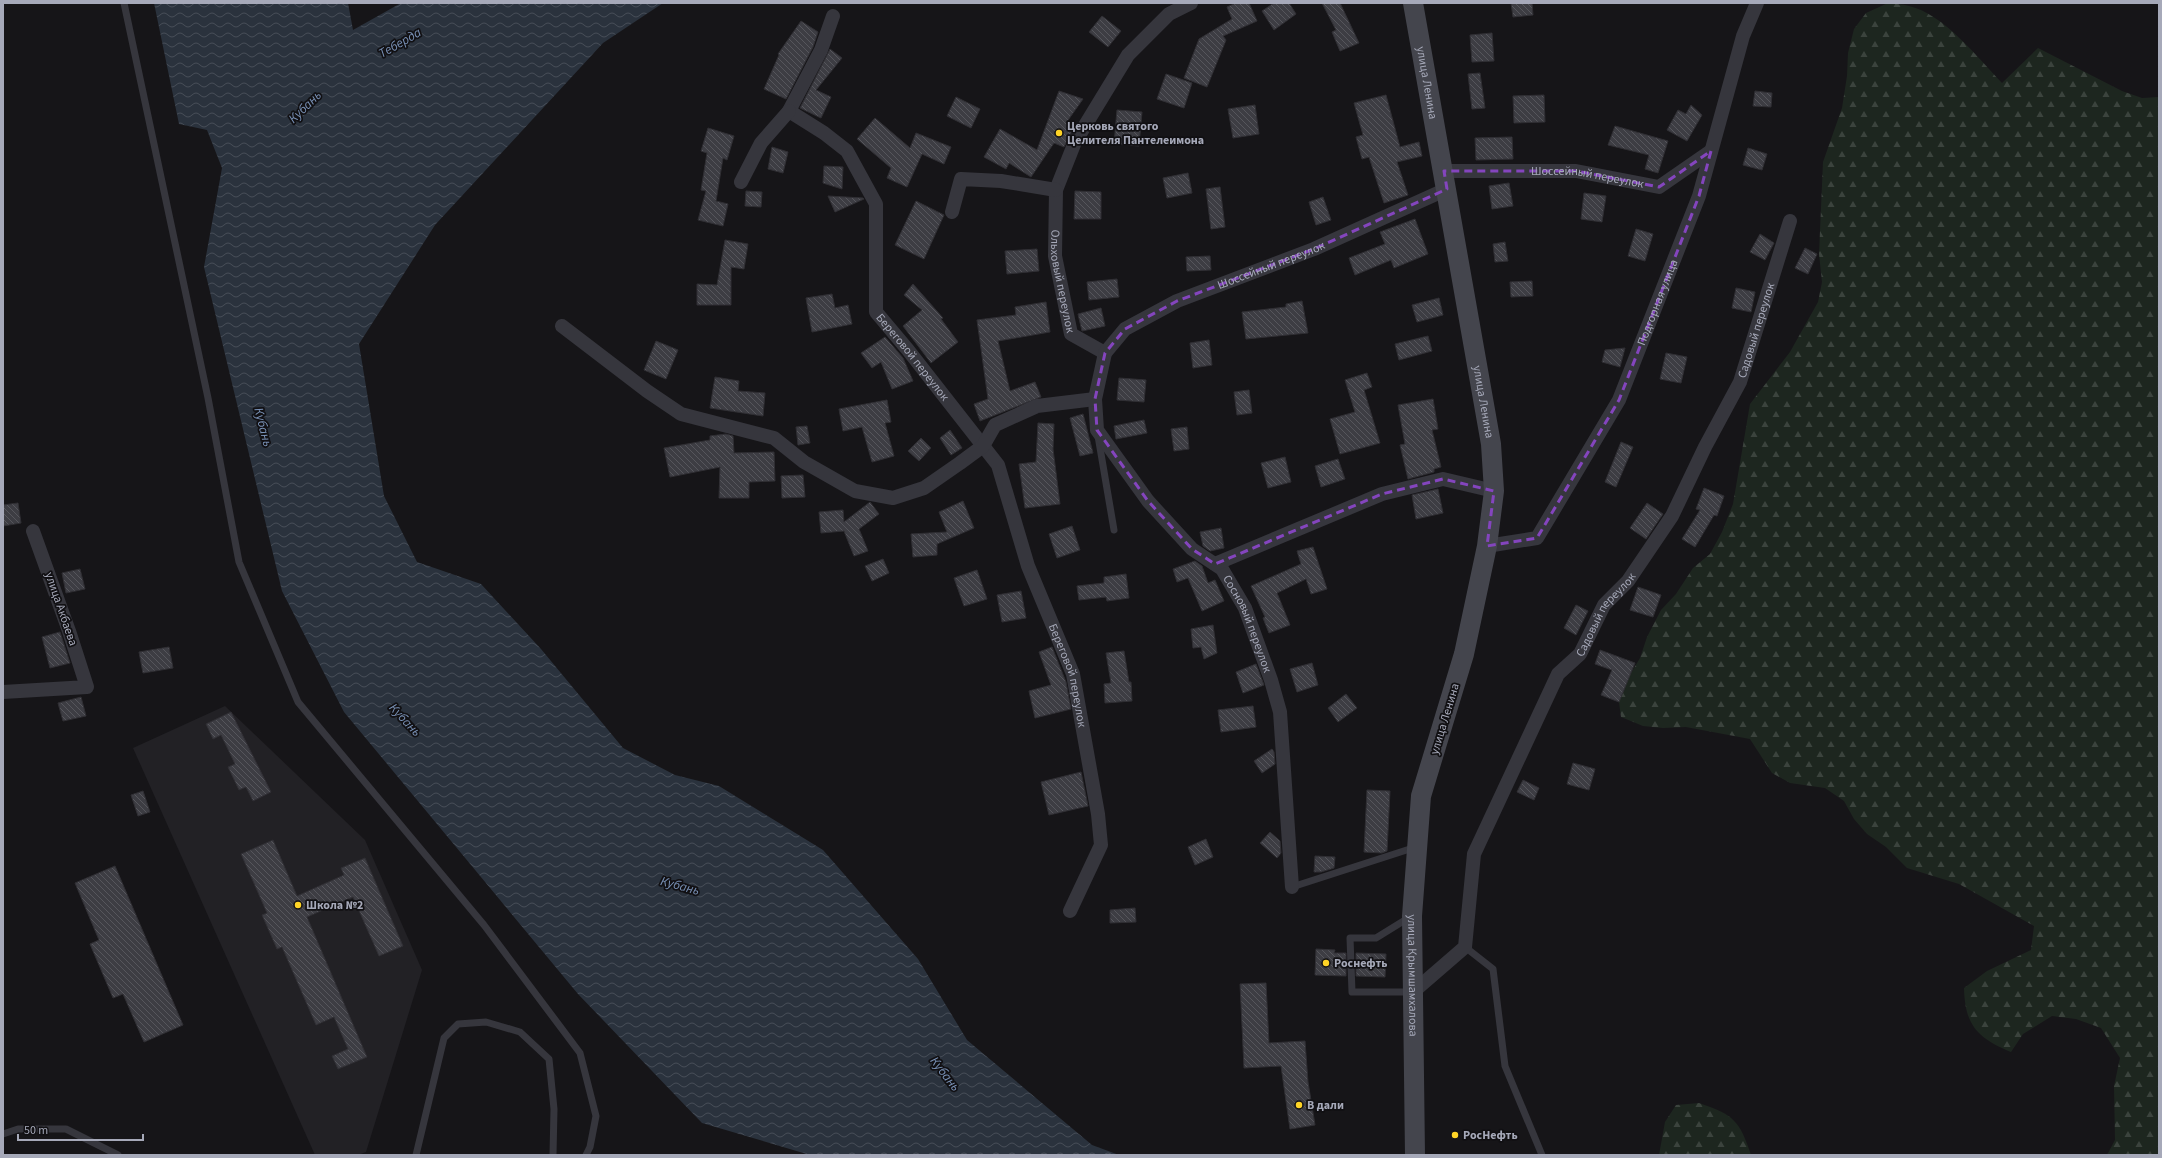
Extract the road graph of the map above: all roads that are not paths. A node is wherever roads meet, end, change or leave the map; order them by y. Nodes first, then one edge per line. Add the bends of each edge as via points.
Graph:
1 (124, 3) edge
2 (1191, 3) edge
3 (1413, 3) edge
4 (1757, 3) edge
5 (834, 16) dead end
6 (789, 111) junction
7 (1711, 151) junction
8 (1445, 180) junction
9 (742, 182) dead end
10 (1056, 190) junction
11 (952, 212) dead end
12 (1790, 221) dead end
13 (562, 326) dead end
14 (1105, 353) junction
15 (1095, 399) junction
16 (1097, 430) junction
17 (983, 446) junction
18 (1494, 491) junction
19 (1114, 530) dead end
20 (33, 531) dead end
21 (1487, 546) junction
22 (1215, 564) junction
23 (3, 692) edge
24 (1421, 796) joint
25 (1418, 847) junction
26 (1292, 887) joint
27 (1070, 911) dead end
28 (1412, 916) junction
29 (1465, 947) junction
30 (1413, 992) junction
31 (3, 1134) edge
32 (118, 1155) edge
33 (416, 1155) edge
34 (553, 1155) edge
35 (586, 1155) edge
36 (1415, 1155) edge
37 (1542, 1155) edge

1 - 35 lane via 208,398 239,562 298,702 484,926 580,1053 596,1116
2 - 10 street, Ольховый переулок via 1169,14 1128,55 1075,142
3 - 8 main road, улица Ленина
4 - 7 street, Подгорная улица via 1743,36
5 - 6 street via 821,50
6 - 9 street via 761,143
6 - 17 street, Береговой переулок via 847,151 876,204 876,312
7 - 8 street, Шоссейный переулок via 1659,187 1576,171
7 - 21 street, Подгорная улица via 1698,196 1619,400 1537,538
8 - 14 street, Шоссейный переулок via 1314,249 1177,301 1125,329
8 - 18 main road, улица Ленина via 1491,444
10 - 11 street via 1002,181 961,179
10 - 14 street, Ольховый переулок via 1055,256 1071,334
12 - 29 street, Садовый переулок via 1740,382 1672,516 1628,582 1604,605 1580,654 1558,674 1474,854
13 - 17 street via 681,414 774,438 804,462 856,490 893,498 924,488
14 - 15 street
15 - 16 street
15 - 17 street via 1037,406 995,425
16 - 19 lane
16 - 22 street via 1148,501 1192,549
17 - 27 street, Береговой переулок via 998,465 1028,566 1073,674 1098,814 1101,845
18 - 21 main road, улица Ленина
18 - 22 street, Сосновый переулок via 1443,479 1382,494
20 - 23 street, улица Акбаева via 87,687
21 - 24 main road, улица Ленина via 1464,654
22 - 26 street, Сосновый переулок via 1222,569 1245,608 1280,712
24 - 25 main road, улица Крымшамхалова
25 - 26 lane
25 - 28 main road, улица Крымшамхалова
28 - 30 main road, улица Крымшамхалова
28 - 30 lane via 1376,938 1350,938 1352,992
29 - 30 street
29 - 37 lane via 1493,969 1505,1066
30 - 36 main road, улица Крымшамхалова
31 - 32 lane via 18,1129 66,1129
33 - 34 lane via 444,1038 458,1024 486,1022 520,1032 549,1059 554,1109

